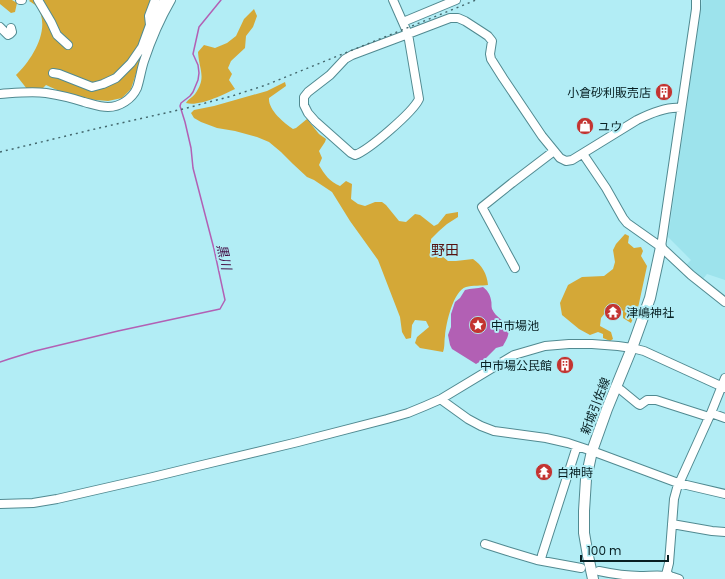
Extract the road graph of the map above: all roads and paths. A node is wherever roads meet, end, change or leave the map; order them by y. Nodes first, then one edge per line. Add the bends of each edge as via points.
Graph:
1 (38, 0) edge
2 (155, 0) edge
3 (164, 0) edge
4 (171, 0) edge
5 (393, 0) edge
6 (456, 0) edge
7 (696, 0) edge
8 (403, 22) junction
9 (150, 25) junction
10 (0, 27) edge
11 (12, 28) dead end
12 (408, 34) junction
13 (68, 44) dead end
14 (53, 73) dead end
15 (0, 94) edge
16 (681, 108) junction
17 (554, 151) junction
18 (583, 154) junction
19 (661, 248) junction
20 (515, 268) dead end
21 (725, 302) edge
22 (632, 348) junction
23 (724, 384) edge
24 (615, 388) junction
25 (441, 399) junction
26 (710, 415) junction
27 (725, 418) edge
28 (577, 446) junction
29 (592, 451) junction
30 (678, 483) junction
31 (725, 494) edge
32 (0, 504) edge
33 (672, 524) junction
34 (725, 532) edge
35 (486, 544) dead end
36 (542, 560) junction
37 (581, 568) dead end
38 (596, 575) edge
39 (666, 576) edge
40 (678, 579) edge

1 - 13 street via 57,35
2 - 9 street via 149,16
3 - 9 street
4 - 15 street via 151,42 137,87 129,99 119,105 100,106 46,93
5 - 8 street
6 - 8 street
7 - 16 street
8 - 12 street
9 - 14 street via 142,47 131,64 116,78 92,87
10 - 11 street via 8,35
12 - 12 street via 345,59 304,97 308,113 355,155 402,120 419,99
12 - 17 street via 450,18 458,18 488,36 492,41 491,59
16 - 18 street via 660,110 637,120
16 - 19 street
17 - 18 street via 566,161
17 - 20 street via 482,208
18 - 19 street via 627,223
19 - 21 street
19 - 22 main road, 新城引佐線 via 650,298
22 - 23 street
22 - 24 main road, 新城引佐線
22 - 25 street via 592,344 545,346 514,356
23 - 26 street
24 - 26 street via 638,404 656,400
24 - 29 main road, 新城引佐線
25 - 28 street via 468,419 494,431 546,438
25 - 32 street via 387,420 153,477 51,500
26 - 27 street
26 - 30 street
28 - 29 street
28 - 36 street
29 - 30 street
29 - 38 main road, 新城引佐線 via 586,479 584,533 588,556
30 - 31 street
30 - 33 street
33 - 34 street
33 - 39 street
35 - 36 street
36 - 37 street
38 - 39 street
39 - 40 street

